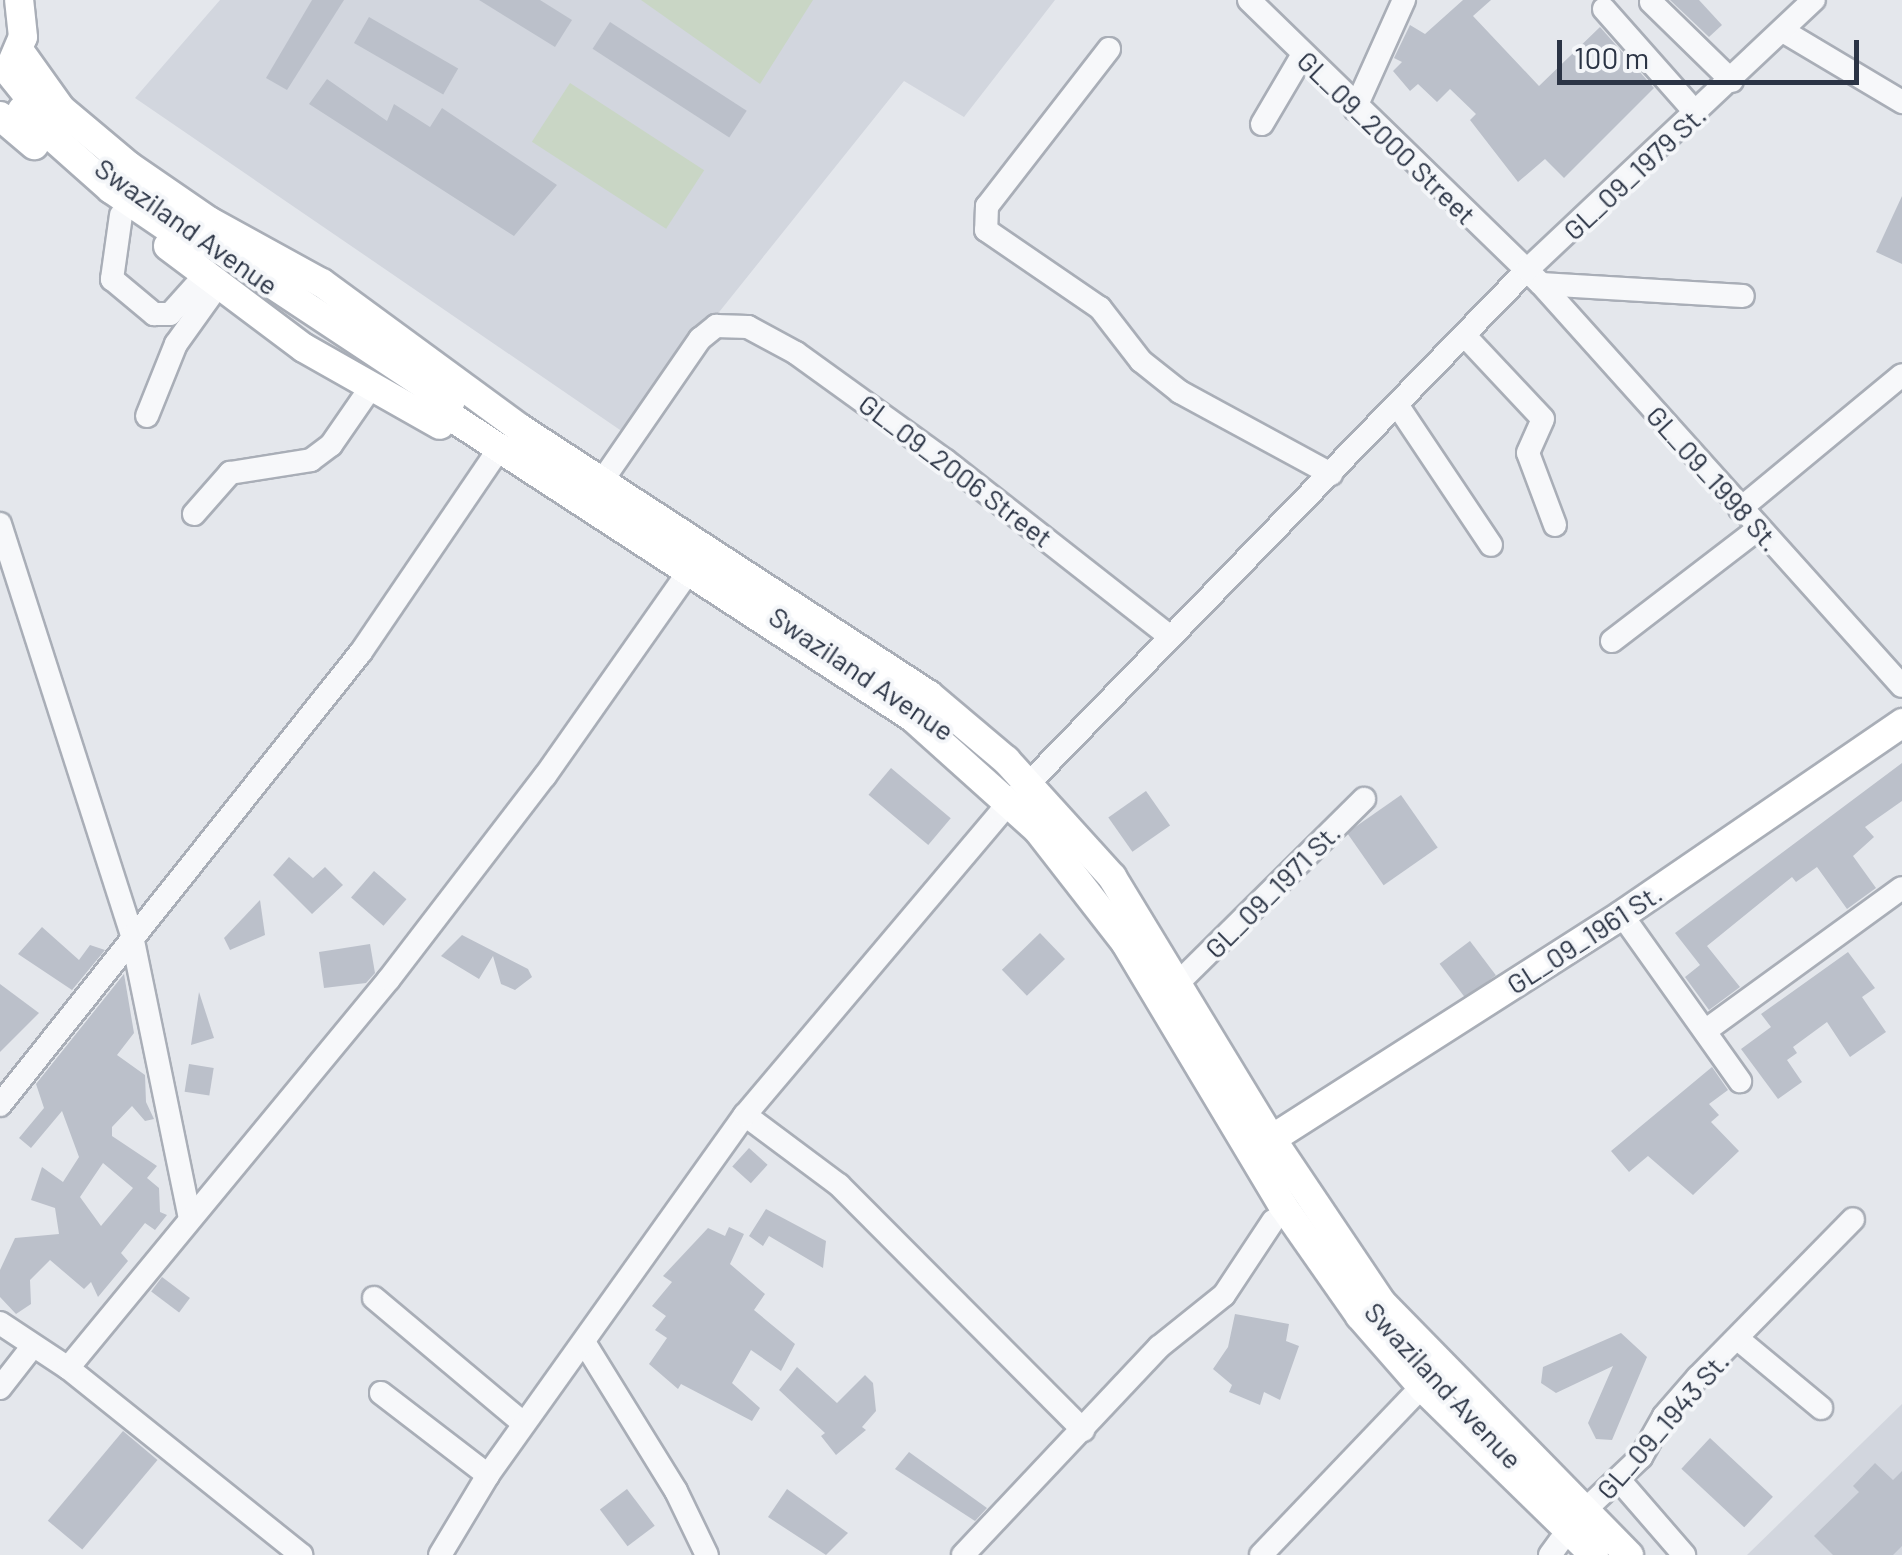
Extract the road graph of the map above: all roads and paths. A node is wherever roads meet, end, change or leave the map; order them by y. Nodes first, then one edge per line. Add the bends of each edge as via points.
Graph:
1 (19, 0) edge
2 (1249, 0) edge
3 (1404, 0) edge
4 (1814, 0) edge
5 (1651, 2) edge
6 (1604, 9) dead end
7 (1784, 31) junction
8 (1109, 49) dead end
9 (1302, 56) junction
10 (7, 72) edge
11 (1732, 82) junction
12 (1902, 102) edge
13 (1355, 109) junction
14 (1697, 114) junction
15 (0, 116) edge
16 (1262, 124) dead end
17 (121, 215) junction
18 (1534, 277) junction
19 (212, 279) junction
20 (1744, 296) dead end
21 (1466, 338) junction
22 (1902, 375) edge
23 (371, 387) junction
24 (1398, 406) junction
25 (147, 416) dead end
26 (493, 458) junction
27 (1332, 474) junction
28 (602, 482) junction
29 (1740, 509) junction
30 (194, 514) dead end
31 (0, 524) edge
32 (1554, 525) dead end
33 (1759, 528) junction
34 (1491, 545) dead end
35 (682, 581) junction
36 (1169, 636) junction
37 (1612, 641) dead end
38 (1902, 686) edge
39 (1902, 723) edge
40 (1016, 798) junction
41 (1364, 799) dead end
42 (1902, 888) edge
43 (1622, 914) junction
44 (132, 936) junction
45 (1180, 981) junction
46 (1705, 1031) junction
47 (1740, 1081) dead end
48 (0, 1105) edge
49 (745, 1114) junction
50 (1255, 1149) junction
51 (189, 1214) junction
52 (1854, 1219) dead end
53 (1273, 1221) junction
54 (374, 1298) dead end
55 (0, 1323) edge
56 (1738, 1339) junction
57 (584, 1342) junction
58 (32, 1347) junction
59 (68, 1368) junction
60 (0, 1388) edge
61 (381, 1393) dead end
62 (1412, 1397) junction
63 (1821, 1408) dead end
64 (523, 1424) junction
65 (1083, 1430) junction
66 (488, 1474) junction
67 (1620, 1481) junction
68 (1585, 1510) junction
69 (274, 1547) edge
70 (1561, 1550) edge
71 (301, 1555) edge
72 (440, 1555) edge
73 (707, 1555) edge
74 (963, 1555) edge
75 (1261, 1555) edge
76 (1594, 1555) edge
77 (1610, 1555) edge
78 (1630, 1555) edge
79 (1684, 1555) edge

1 - 10 main road
2 - 9 street, GL_09_2000 Street
3 - 13 street
4 - 7 street, GL_09_1979 St.
5 - 11 street
6 - 14 street
7 - 11 street, GL_09_1979 St.
7 - 12 street
8 - 27 street via 987,206 986,230 1100,308 1141,362 1180,392
9 - 13 street, GL_09_2000 Street
9 - 16 street
10 - 28 main road via 210,222 322,283 425,364
10 - 40 main road, Swaziland Avenue via 64,138 136,194 932,716
11 - 14 street, GL_09_1979 St.
13 - 18 street, GL_09_2000 Street
14 - 18 street, GL_09_1979 St.
15 - 17 main road
17 - 19 main road
17 - 19 street via 112,280 154,314 170,314
18 - 20 street
18 - 21 street, GL_09_1979 St.
18 - 29 street, GL_09_1998 St.
19 - 23 main road via 304,348
19 - 25 street
21 - 24 street, GL_09_1979 St.
21 - 32 street via 1543,418 1528,453
22 - 29 street
23 - 26 main road
23 - 30 street via 331,445 311,460 230,473
24 - 27 street, GL_09_1979 St.
24 - 34 street
26 - 35 main road
26 - 44 street via 361,652
27 - 36 street, GL_09_1979 St.
28 - 36 street, GL_09_2006 Street via 700,339 731,323 796,354
28 - 40 main road via 929,695
29 - 33 street, GL_09_1998 St.
31 - 44 street
33 - 37 street
33 - 38 street, GL_09_1998 St.
35 - 40 main road
35 - 51 street via 390,979
36 - 40 street, GL_09_1979 St.
39 - 43 main road, GL_09_1961 St.
40 - 45 main road via 1112,876
40 - 49 street, GL_09_1979 St.
40 - 50 main road, Swaziland Avenue via 1133,934
41 - 45 street, GL_09_1971 St.
42 - 46 street
43 - 46 street
43 - 50 main road, GL_09_1961 St.
44 - 48 street
44 - 51 street
45 - 50 main road
46 - 47 street
49 - 57 street, GL_09_1979 St.
49 - 65 street via 839,1185
50 - 53 main road
50 - 68 main road via 1392,1314
50 - 76 main road, Swaziland Avenue via 1389,1352
50 - 77 main road, Swaziland Avenue via 1383,1326
51 - 59 street
52 - 56 street, GL_09_1943 St.
53 - 62 main road via 1344,1320
53 - 65 street via 1224,1296 1159,1347
54 - 64 street
55 - 58 street
56 - 63 street, GL_09_1943 St.
56 - 67 street, GL_09_1943 St. via 1664,1416
57 - 64 street, GL_09_1979 St.
57 - 73 street via 676,1491
58 - 59 street
58 - 60 street
59 - 69 street
61 - 66 street
62 - 70 main road
62 - 75 street
64 - 66 street, GL_09_1979 St.
65 - 74 street
66 - 72 street, GL_09_1979 St.
67 - 68 street, GL_09_1943 St.
67 - 79 street
68 - 78 main road
69 - 71 street

